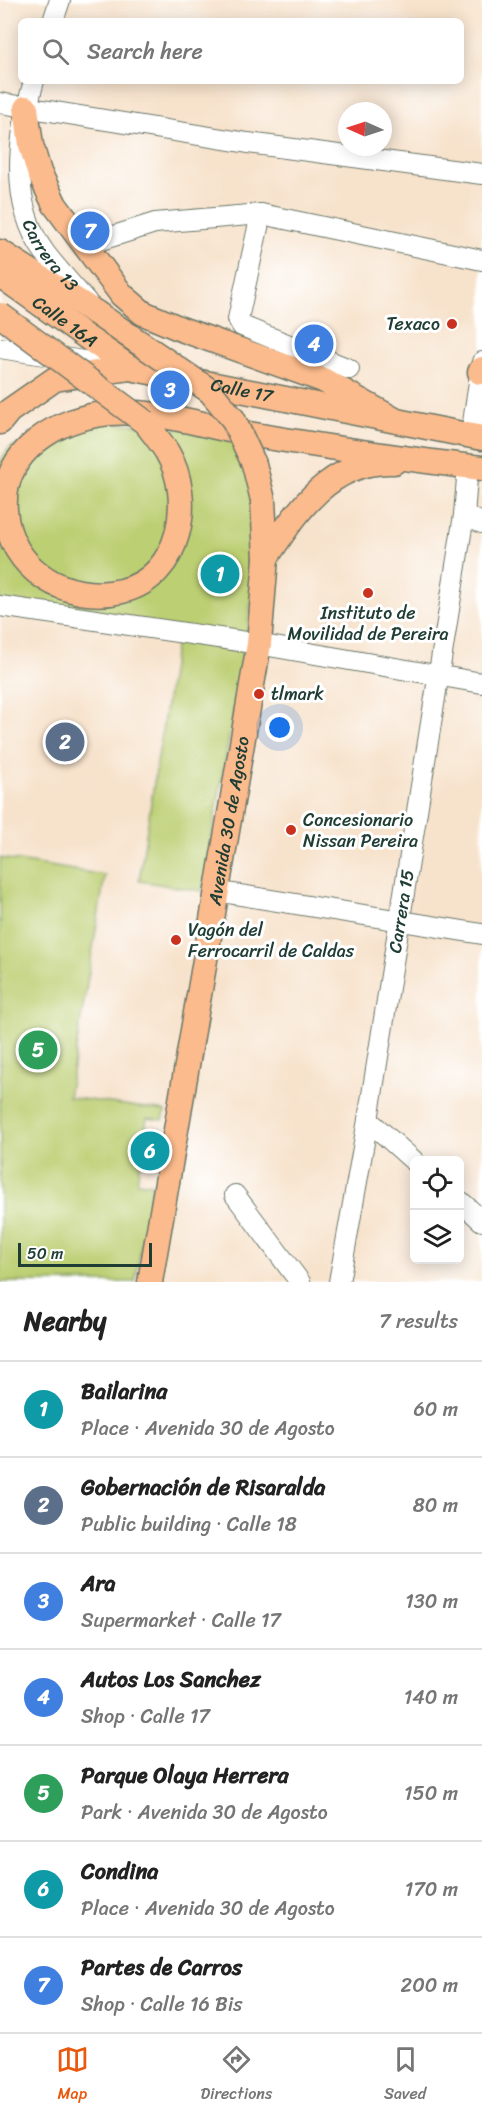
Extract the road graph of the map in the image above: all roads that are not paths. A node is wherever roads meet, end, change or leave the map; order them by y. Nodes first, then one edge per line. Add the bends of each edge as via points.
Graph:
1 (60, 0) edge
2 (54, 18) edge
3 (33, 84) edge
4 (0, 103) edge
5 (26, 108) junction
6 (482, 174) edge
7 (261, 214) junction
8 (85, 245) junction
9 (0, 252) edge
10 (482, 260) edge
11 (0, 275) edge
12 (96, 313) junction
13 (0, 315) edge
14 (0, 348) edge
15 (130, 368) junction
16 (481, 368) edge
17 (349, 369) dead end
18 (138, 417) junction
19 (393, 419) junction
20 (0, 422) edge
21 (476, 437) edge
22 (475, 467) edge
23 (464, 515) junction
24 (482, 523) edge
25 (266, 558) junction
26 (0, 606) edge
27 (259, 644) junction
28 (438, 676) junction
29 (482, 683) edge
30 (215, 891) junction
31 (399, 920) junction
32 (482, 934) edge
33 (368, 1120) junction
34 (410, 1157) edge
35 (236, 1195) dead end
36 (464, 1205) edge
37 (482, 1221) edge
38 (150, 1282) edge
39 (300, 1282) edge
40 (339, 1282) edge

1 - 2 street
3 - 5 street, Carrera 13
4 - 5 street
5 - 6 street
5 - 8 main road via 39,172 55,205
5 - 12 street, Carrera 13 via 20,156 21,189 30,223 44,252
7 - 8 street via 155,223
7 - 10 street
7 - 17 street via 238,319 242,326
8 - 19 main road via 122,295 143,313 323,380
9 - 12 main road, Avenida 30 de Agosto
11 - 15 main road, Calle 16A
12 - 25 main road, Avenida 30 de Agosto, bridge via 210,391 232,419 254,464 263,500
13 - 18 main road, bridge
14 - 15 street, Calle 17
15 - 19 main road, Calle 17
15 - 20 main road via 55,379 9,411
16 - 21 street
18 - 18 main road via 168,453 179,480 183,509 178,535 164,561 147,578 123,591 79,594 47,582 25,562 11,538 5,509 9,482 18,460 34,440 58,426 107,413
18 - 22 main road
19 - 21 main road, Calle 17
22 - 23 street, Carrera 15
22 - 25 main road via 388,462 341,472 301,506
23 - 24 street
23 - 28 street, Carrera 15
25 - 27 main road, Avenida 30 de Agosto
26 - 27 street
27 - 28 street
27 - 30 main road, Avenida 30 de Agosto
28 - 29 street
28 - 31 street, Carrera 15
30 - 31 street
30 - 38 main road, Avenida 30 de Agosto
31 - 32 street
31 - 33 street, Carrera 15
33 - 34 street
33 - 40 street, Carrera 15
35 - 39 street
36 - 37 street

